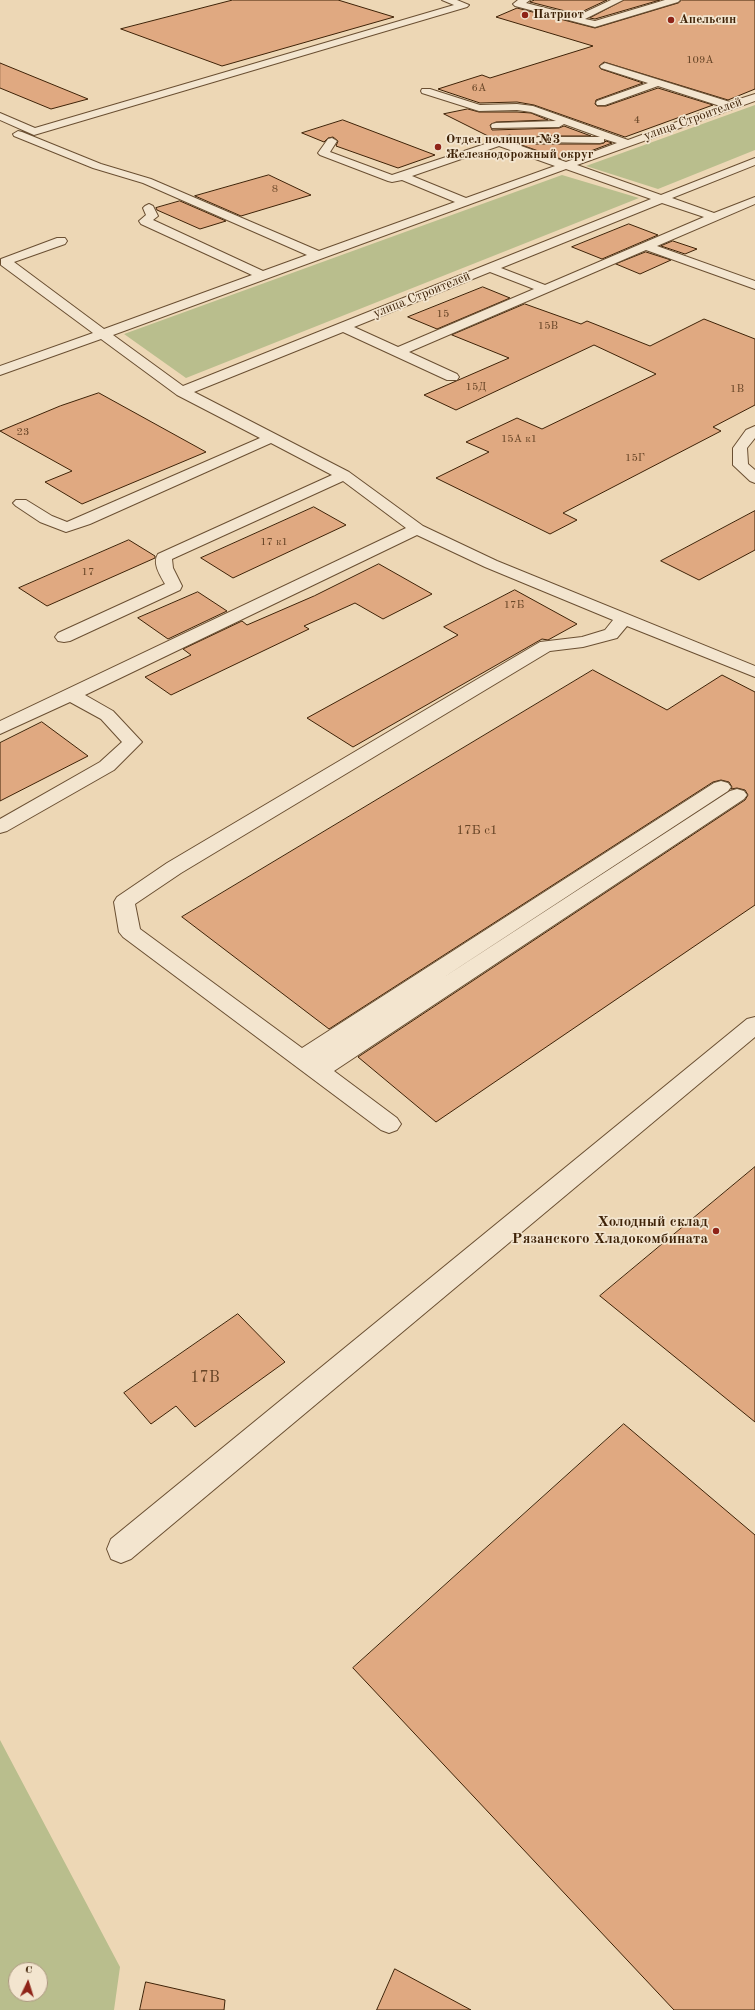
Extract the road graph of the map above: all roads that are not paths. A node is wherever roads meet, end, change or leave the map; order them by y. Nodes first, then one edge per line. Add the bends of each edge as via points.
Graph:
1 (447, 0) edge
2 (525, 0) edge
3 (618, 0) edge
4 (675, 0) edge
5 (575, 20) junction
6 (605, 66) dead end
7 (658, 83) junction
8 (426, 92) dead end
9 (519, 96) dead end
10 (755, 97) edge
11 (601, 103) dead end
12 (731, 106) junction
13 (494, 108) junction
14 (0, 116) edge
15 (570, 124) junction
16 (496, 126) dead end
17 (17, 133) dead end
18 (539, 140) dead end
19 (332, 141) dead end
20 (622, 141) junction
21 (755, 161) edge
22 (564, 166) junction
23 (403, 176) junction
24 (662, 198) junction
25 (755, 200) edge
26 (465, 202) junction
27 (149, 208) dead end
28 (715, 217) junction
29 (61, 241) dead end
30 (646, 246) junction
31 (317, 255) junction
32 (490, 268) junction
33 (261, 276) junction
34 (755, 285) edge
35 (545, 289) junction
36 (343, 327) junction
37 (102, 333) junction
38 (398, 352) junction
39 (0, 371) edge
40 (452, 377) dead end
41 (182, 392) junction
42 (753, 431) edge
43 (270, 438) junction
44 (344, 475) junction
45 (755, 478) edge
46 (21, 503) dead end
47 (417, 529) junction
48 (623, 619) junction
49 (64, 637) dead end
50 (755, 672) edge
51 (71, 695) junction
52 (0, 728) edge
53 (729, 791) dead end
54 (0, 827) edge
55 (755, 1025) edge
56 (309, 1065) junction
57 (389, 1124) dead end
58 (122, 1549) dead end

1 - 14 street via 464,5 34,132
2 - 5 street via 518,4
3 - 5 street
4 - 5 street via 595,24
6 - 7 street
7 - 11 street
7 - 12 street
8 - 13 street via 479,108
9 - 13 street
10 - 12 street, улица Строителей
12 - 20 street, улица Строителей
13 - 15 street via 533,109
15 - 16 street
15 - 20 street
17 - 31 street via 97,166 147,181
18 - 20 street
19 - 23 street via 324,153 392,179
20 - 22 street, улица Строителей
21 - 24 street, улица Строителей
22 - 23 street via 504,141
22 - 24 street
22 - 26 street, улица Строителей
23 - 26 street
24 - 28 street
24 - 32 street, улица Строителей
25 - 28 street
26 - 31 street
27 - 33 street via 152,216 145,221
28 - 30 street
29 - 37 street via 5,262
30 - 34 street
30 - 35 street
31 - 33 street
32 - 35 street
32 - 36 street, улица Строителей
33 - 37 street
35 - 38 street
36 - 38 street
36 - 41 street, улица Строителей
37 - 39 street
37 - 41 street
38 - 40 street
41 - 43 street
42 - 45 street via 740,448 741,465
43 - 44 street
43 - 46 street via 66,527 46,519
44 - 47 street
44 - 49 street via 164,557 165,568 174,586
47 - 48 street via 491,564
47 - 51 street
48 - 50 street
48 - 56 street via 611,634 583,642 546,646 174,868 124,902 130,932
51 - 52 street
51 - 54 street via 107,715 133,742 107,766
53 - 56 street
55 - 58 street
56 - 57 street

